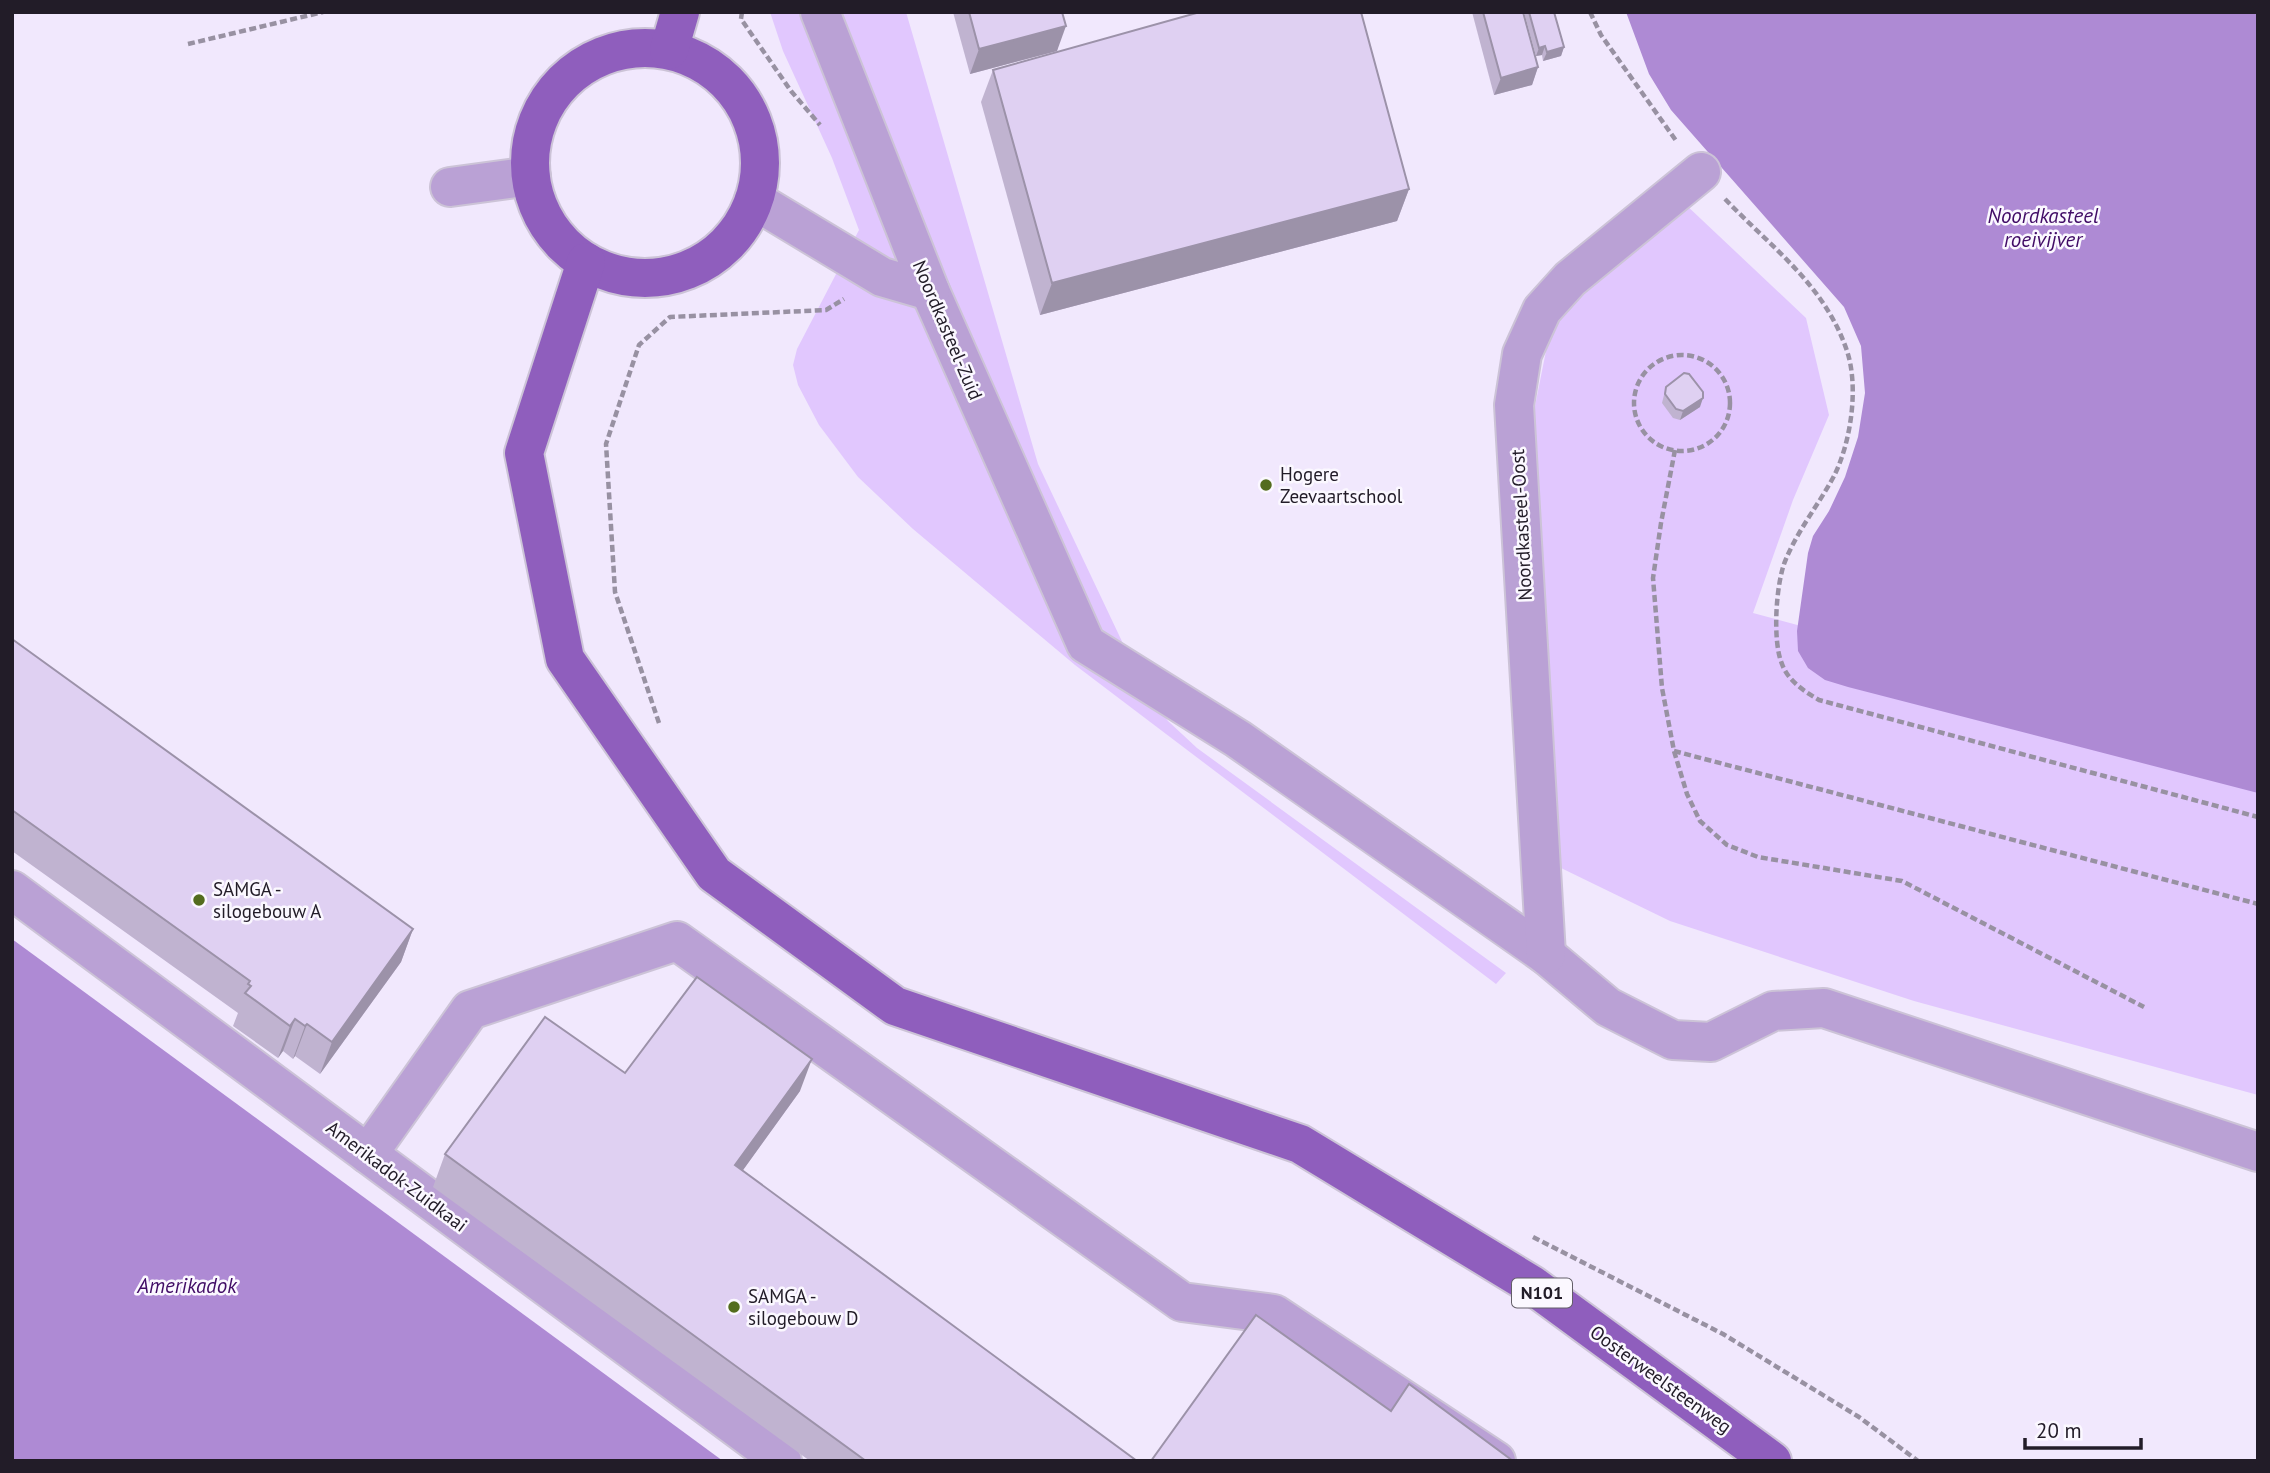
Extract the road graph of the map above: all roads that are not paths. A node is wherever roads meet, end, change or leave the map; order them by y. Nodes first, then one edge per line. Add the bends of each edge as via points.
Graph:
1 (680, 12) edge
2 (820, 12) edge
3 (669, 50) junction
4 (1701, 172) road end
5 (531, 176) junction
6 (450, 187) dead end
7 (754, 200) junction
8 (586, 262) junction
9 (930, 291) junction
10 (12, 890) edge
11 (1546, 955) junction
12 (2258, 1152) edge
13 (368, 1154) junction
14 (782, 1461) edge
15 (1496, 1461) edge
16 (1772, 1461) edge

1 - 3 main road
2 - 9 street, Noordkasteel-Zuid
3 - 5 main road via 628,49 594,60 566,80 544,108 532,141
3 - 7 main road via 707,65 738,93 757,130 761,171
4 - 11 street, Noordkasteel-Oost via 1570,279 1542,310 1522,354 1514,405
5 - 6 street
5 - 8 main road via 540,210 559,240
7 - 8 main road via 728,245 694,268 654,278 619,275
7 - 9 street via 882,277
8 - 16 main road, Oosterweelsteenweg / N101 via 524,453 565,659 714,874 895,1006 1300,1144 1532,1285
9 - 11 street, Noordkasteel-Zuid via 1086,644 1238,739
10 - 13 street, Amerikadok-Zuidkaai
11 - 12 street via 1608,1007 1673,1040 1711,1042 1773,1011 1824,1008
13 - 14 street, Amerikadok-Zuidkaai
13 - 15 street via 470,1010 677,941 1182,1302 1274,1314

